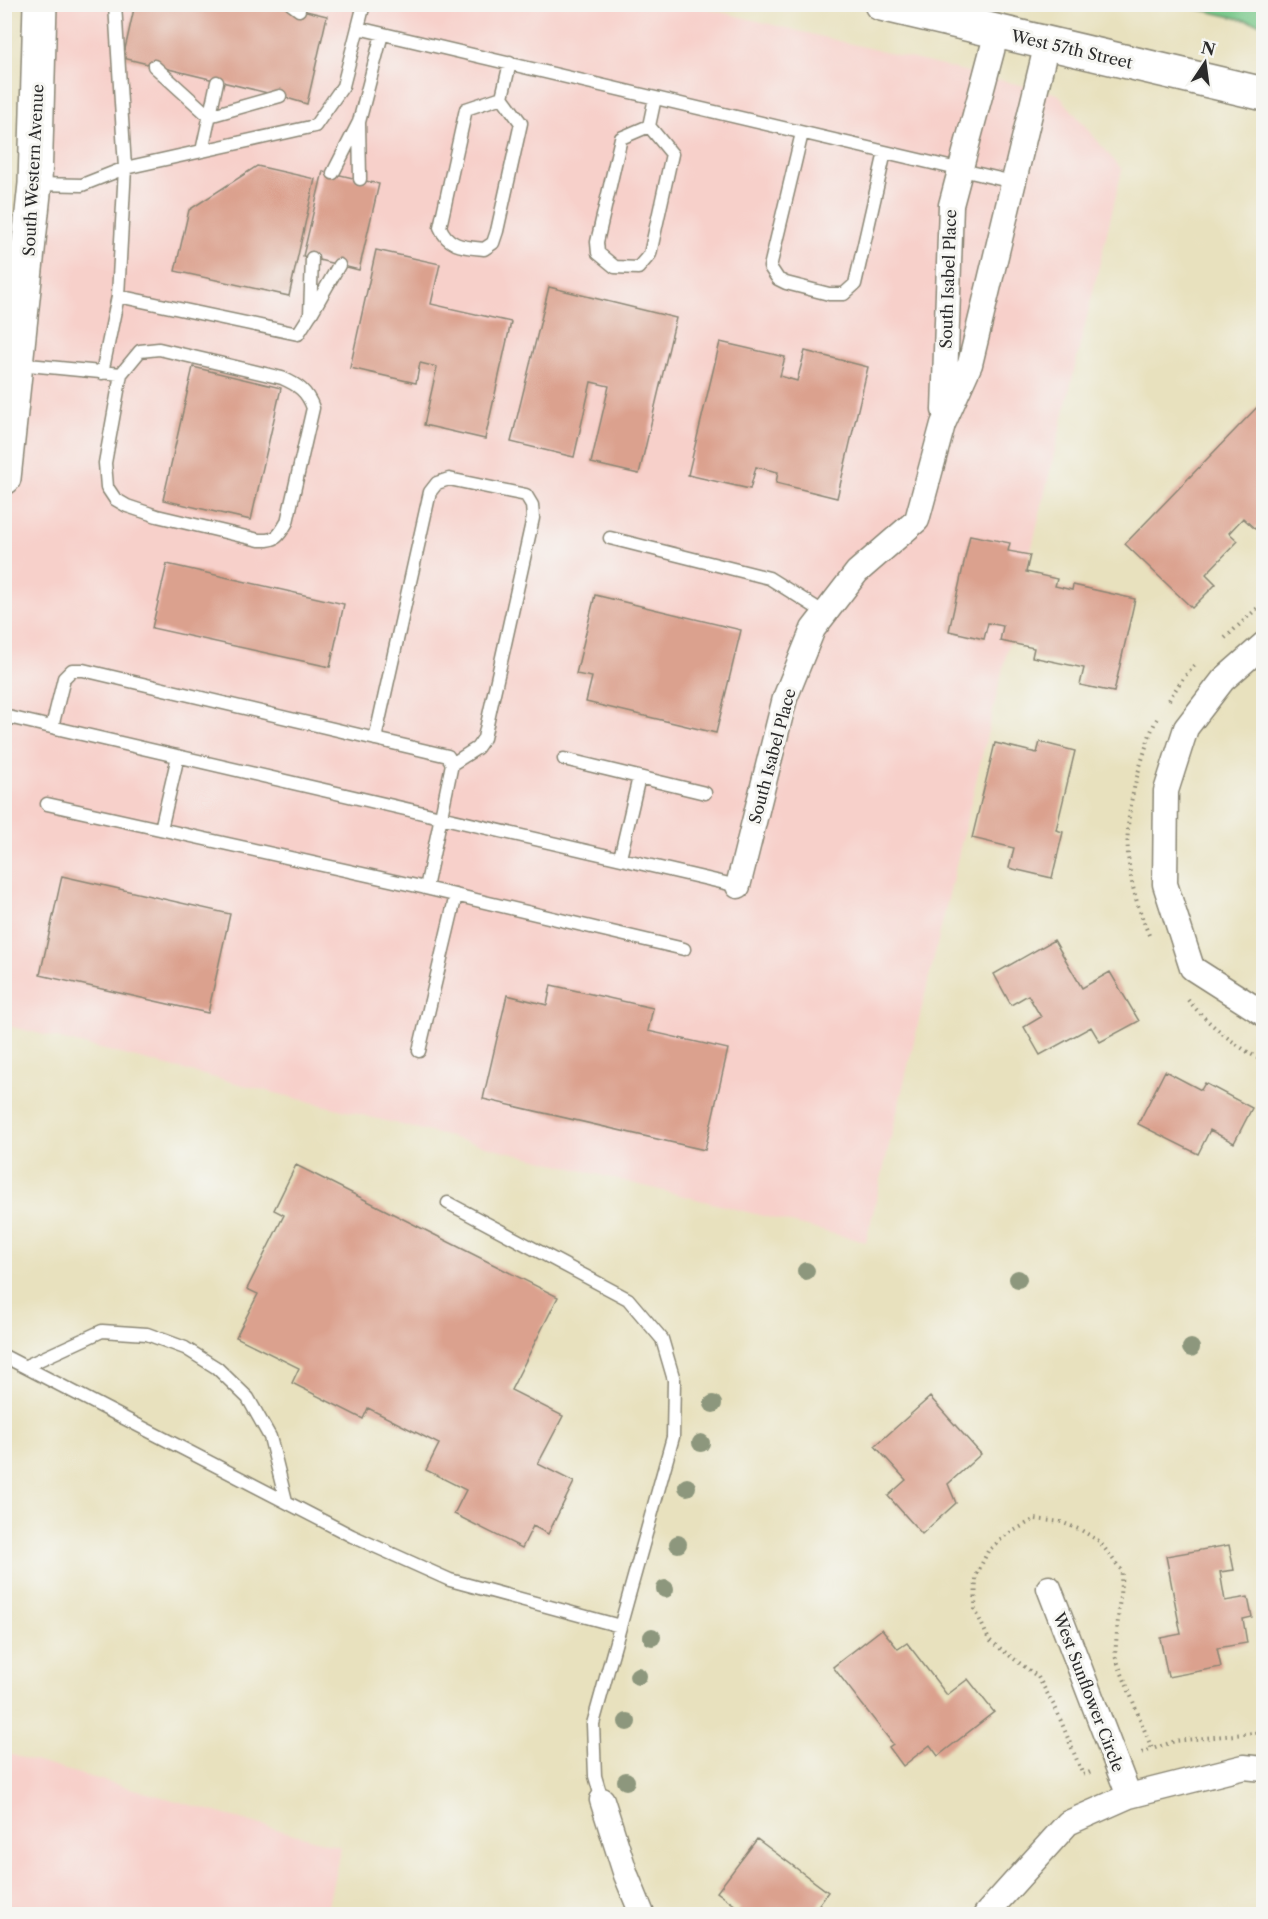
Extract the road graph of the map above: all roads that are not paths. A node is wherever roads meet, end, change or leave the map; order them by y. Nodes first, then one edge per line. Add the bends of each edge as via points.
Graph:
1 (40, 4) edge
2 (115, 4) edge
3 (364, 4) edge
4 (881, 4) edge
5 (358, 28) junction
6 (997, 32) junction
7 (382, 34) junction
8 (1047, 43) junction
9 (510, 63) junction
10 (154, 66) dead end
11 (217, 82) dead end
12 (1263, 94) edge
13 (280, 96) dead end
14 (502, 97) junction
15 (655, 98) junction
16 (209, 116) junction
17 (359, 122) junction
18 (649, 126) junction
19 (802, 133) junction
20 (202, 151) junction
21 (885, 152) junction
22 (125, 168) junction
23 (960, 170) junction
24 (333, 173) dead end
25 (360, 179) dead end
26 (1013, 182) junction
27 (35, 184) junction
28 (312, 258) dead end
29 (339, 265) dead end
30 (118, 296) junction
31 (310, 315) junction
32 (17, 364) junction
33 (102, 373) junction
34 (121, 374) junction
35 (943, 424) junction
36 (4, 478) edge
37 (610, 538) dead end
38 (825, 613) junction
39 (1263, 644) edge
40 (4, 716) edge
41 (52, 727) junction
42 (375, 739) junction
43 (178, 756) junction
44 (564, 759) dead end
45 (452, 764) junction
46 (639, 777) junction
47 (705, 793) dead end
48 (47, 804) dead end
49 (441, 817) junction
50 (161, 829) junction
51 (621, 858) junction
52 (738, 886) joint
53 (425, 888) junction
54 (456, 895) junction
55 (684, 949) dead end
56 (1263, 1014) edge
57 (419, 1052) dead end
58 (448, 1203) dead end
59 (4, 1356) edge
60 (26, 1366) junction
61 (286, 1501) junction
62 (1049, 1588) dead end
63 (620, 1626) junction
64 (1263, 1769) edge
65 (1129, 1796) junction
66 (602, 1800) joint
67 (642, 1914) edge
68 (986, 1914) edge

1 - 27 main road, South Western Avenue
2 - 22 lane
3 - 5 lane
4 - 6 main road, West 57th Street
5 - 7 lane
5 - 20 lane via 343,86 315,126
6 - 8 main road, West 57th Street
6 - 23 street, South Isabel Place
7 - 9 lane
7 - 17 lane
8 - 12 main road, West 57th Street
8 - 26 street, South Isabel Place
9 - 14 lane
9 - 15 lane
10 - 16 lane
11 - 16 lane
13 - 16 lane
14 - 14 lane via 522,123 497,231 493,243 484,249 455,244 445,238 440,227 466,110
15 - 18 lane
15 - 19 lane
16 - 20 lane
17 - 24 lane
17 - 25 lane
18 - 18 lane via 621,138 597,242 598,254 615,267 638,268 650,254 672,154
19 - 21 lane
19 - 21 lane via 770,267 786,284 829,294 844,294 855,284
20 - 22 lane
21 - 23 lane
22 - 27 lane via 81,185
22 - 30 lane
23 - 26 lane
23 - 35 street, South Isabel Place via 951,205
26 - 35 street, South Isabel Place via 970,364
27 - 32 main road, South Western Avenue
28 - 31 lane
29 - 31 lane
30 - 31 lane via 298,334
30 - 33 lane
32 - 33 lane
32 - 36 main road, South Western Avenue
33 - 34 lane
34 - 34 lane via 105,463 107,487 115,499 157,516 248,537 270,541 279,536 287,522 312,408 300,387 282,378 159,349 140,351
35 - 38 street, South Isabel Place via 917,520 857,572
37 - 38 lane via 769,578
38 - 52 street, South Isabel Place via 813,629 785,698
39 - 56 street via 1223,680 1186,728 1166,791 1165,884 1192,968
40 - 41 lane
41 - 42 lane via 64,678 72,670 83,670
41 - 43 lane
42 - 45 lane via 448,756
42 - 45 lane via 430,492 437,483 449,478 526,495 532,505 532,518 484,738 477,748
43 - 49 lane
43 - 50 lane
44 - 46 lane
45 - 49 lane
46 - 47 lane
46 - 51 lane
48 - 50 lane
49 - 51 lane
49 - 53 lane
50 - 53 lane
51 - 52 lane
53 - 54 lane
54 - 55 lane
54 - 57 lane
58 - 63 lane via 628,1299 662,1339 674,1380 673,1437
59 - 60 lane
60 - 61 lane
60 - 61 lane via 102,1331 147,1334 184,1348 218,1368 248,1398 270,1437
61 - 63 lane via 450,1580
62 - 65 street, West Sunflower Circle
63 - 66 lane via 593,1724 595,1776
64 - 65 street via 1244,1767
65 - 68 street via 1068,1823
66 - 67 street

